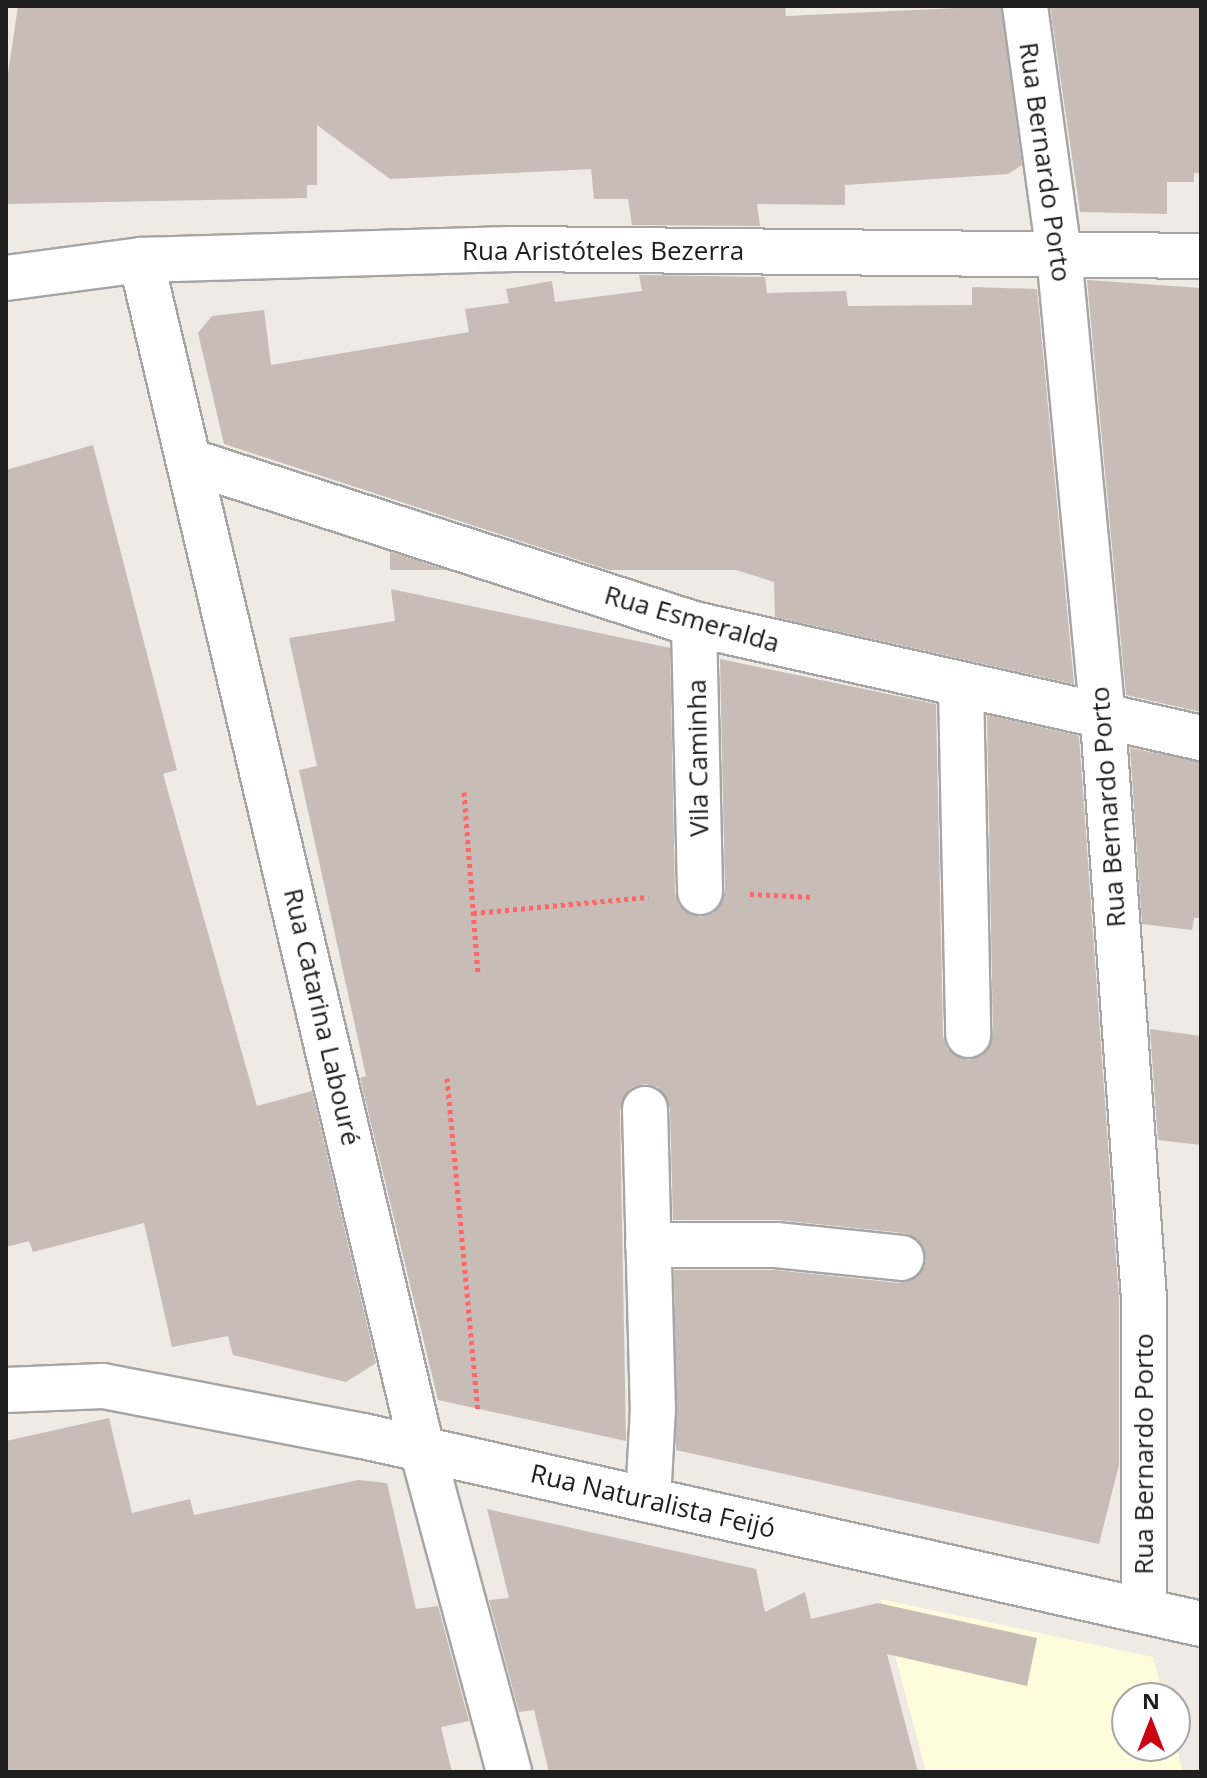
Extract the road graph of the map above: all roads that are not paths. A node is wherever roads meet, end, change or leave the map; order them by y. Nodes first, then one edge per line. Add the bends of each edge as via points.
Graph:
1 (1025, 6) edge
2 (1059, 254) junction
3 (1201, 256) edge
4 (141, 260) junction
5 (6, 278) edge
6 (192, 462) junction
7 (694, 624) junction
8 (961, 687) junction
9 (1103, 720) junction
10 (1201, 738) edge
11 (700, 892) road end
12 (968, 1035) dead end
13 (645, 1109) dead end
14 (648, 1245) junction
15 (901, 1258) dead end
16 (6, 1390) edge
17 (422, 1449) junction
18 (648, 1500) junction
19 (1144, 1611) junction
20 (1201, 1624) edge
21 (509, 1772) edge

1 - 2 street, Rua Bernardo Porto
2 - 3 street, Rua Aristóteles Bezerra
2 - 4 street, Rua Aristóteles Bezerra via 515,249
2 - 9 street, Rua Bernardo Porto
4 - 5 street, Rua Aristóteles Bezerra
4 - 6 street, Rua Catarina Labouré
6 - 7 street, Rua Esmeralda
6 - 17 street, Rua Catarina Labouré
7 - 8 street, Rua Esmeralda
7 - 11 street, Vila Caminha
8 - 9 street, Rua Esmeralda
8 - 12 street
9 - 10 street, Rua Esmeralda
9 - 19 street, Rua Bernardo Porto via 1144,1299
13 - 14 street
14 - 15 street via 776,1245
14 - 18 street
16 - 17 street, Rua Naturalista Feijó via 103,1386
17 - 18 street, Rua Naturalista Feijó
17 - 21 street, Rua Catarina Labouré
18 - 19 street, Rua Naturalista Feijó
19 - 20 street, Rua Naturalista Feijó

